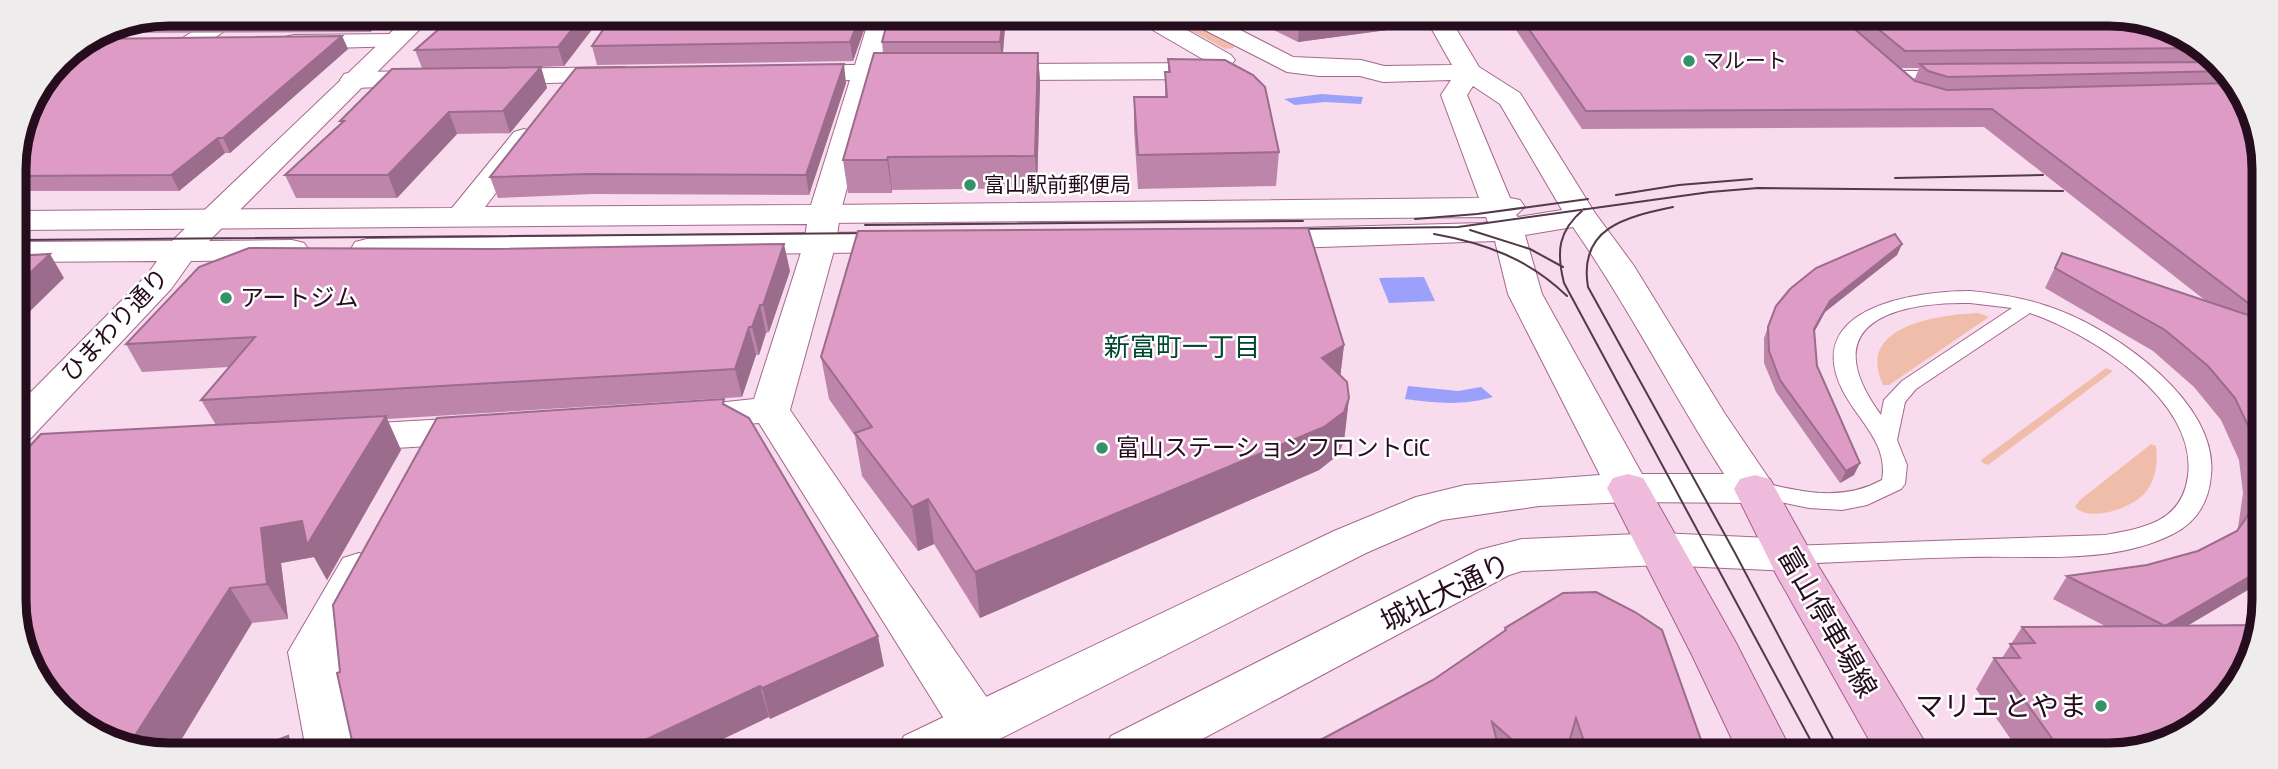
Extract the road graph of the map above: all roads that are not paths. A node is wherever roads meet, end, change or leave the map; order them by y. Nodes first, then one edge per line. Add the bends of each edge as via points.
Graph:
1 (217, 26) edge
2 (410, 26) edge
3 (879, 26) edge
4 (1163, 26) edge
5 (1214, 26) edge
6 (1442, 26) edge
7 (393, 41) junction
8 (166, 42) edge
9 (192, 42) junction
10 (233, 42) edge
11 (274, 42) edge
12 (581, 65) junction
13 (866, 72) junction
14 (1246, 72) junction
15 (1469, 72) junction
16 (772, 73) edge
17 (1383, 74) junction
18 (651, 75) edge
19 (1957, 75) edge
20 (353, 80) junction
21 (1907, 88) edge
22 (1581, 216) junction
23 (1502, 218) junction
24 (211, 219) junction
25 (460, 219) junction
26 (27, 221) edge
27 (822, 229) junction
28 (181, 251) junction
29 (27, 252) edge
30 (2028, 306) junction
31 (770, 410) junction
32 (644, 420) edge
33 (513, 428) edge
34 (310, 440) edge
35 (1886, 441) junction
36 (26, 442) edge
37 (1628, 488) junction
38 (1755, 489) junction
39 (380, 530) edge
40 (1660, 549) junction
41 (1789, 555) junction
42 (977, 726) junction
43 (1148, 742) edge
44 (1760, 742) edge
45 (1898, 742) edge
46 (331, 743) edge
47 (943, 743) edge

1 - 9 street
2 - 7 street, ひまわり通り
3 - 13 street
4 - 14 street
5 - 17 street via 1287,64 1361,68
6 - 15 street
7 - 11 street
7 - 20 street, ひまわり通り
8 - 9 street
9 - 10 street
12 - 18 street
12 - 20 street via 458,78
12 - 25 street
13 - 14 street
13 - 16 street
13 - 27 street
14 - 17 street via 1306,83 1369,80
15 - 17 street
15 - 22 street via 1511,99
15 - 23 street via 1454,95
19 - 21 lane via 1887,72
20 - 24 street, ひまわり通り
22 - 23 street
22 - 38 street
23 - 27 street via 1377,237
23 - 37 street via 1525,294
24 - 25 street
24 - 26 street
24 - 28 street, ひまわり通り
25 - 27 street
27 - 28 street via 326,250
27 - 31 street
28 - 29 street
28 - 36 street, ひまわり通り
30 - 35 lane via 1909,385 1895,400
30 - 35 lane via 1944,297 1889,306 1863,318 1847,344 1844,370
30 - 41 lane via 2070,322 2106,343 2149,374 2183,414 2199,447 2203,475 2194,505 2176,522 2151,534 2093,546
31 - 32 street
31 - 42 street
33 - 34 street via 424,451
35 - 38 lane via 1895,464 1893,484 1874,497 1822,503
37 - 38 street
37 - 40 main road
37 - 42 street via 1507,494 1431,508 1350,542
38 - 41 main road, 富山停車場線
39 - 46 street via 313,652
40 - 41 street, 城址大通り
40 - 43 street, 城址大通り via 1522,555 1495,562
40 - 44 main road
41 - 45 main road, 富山停車場線
42 - 47 street

